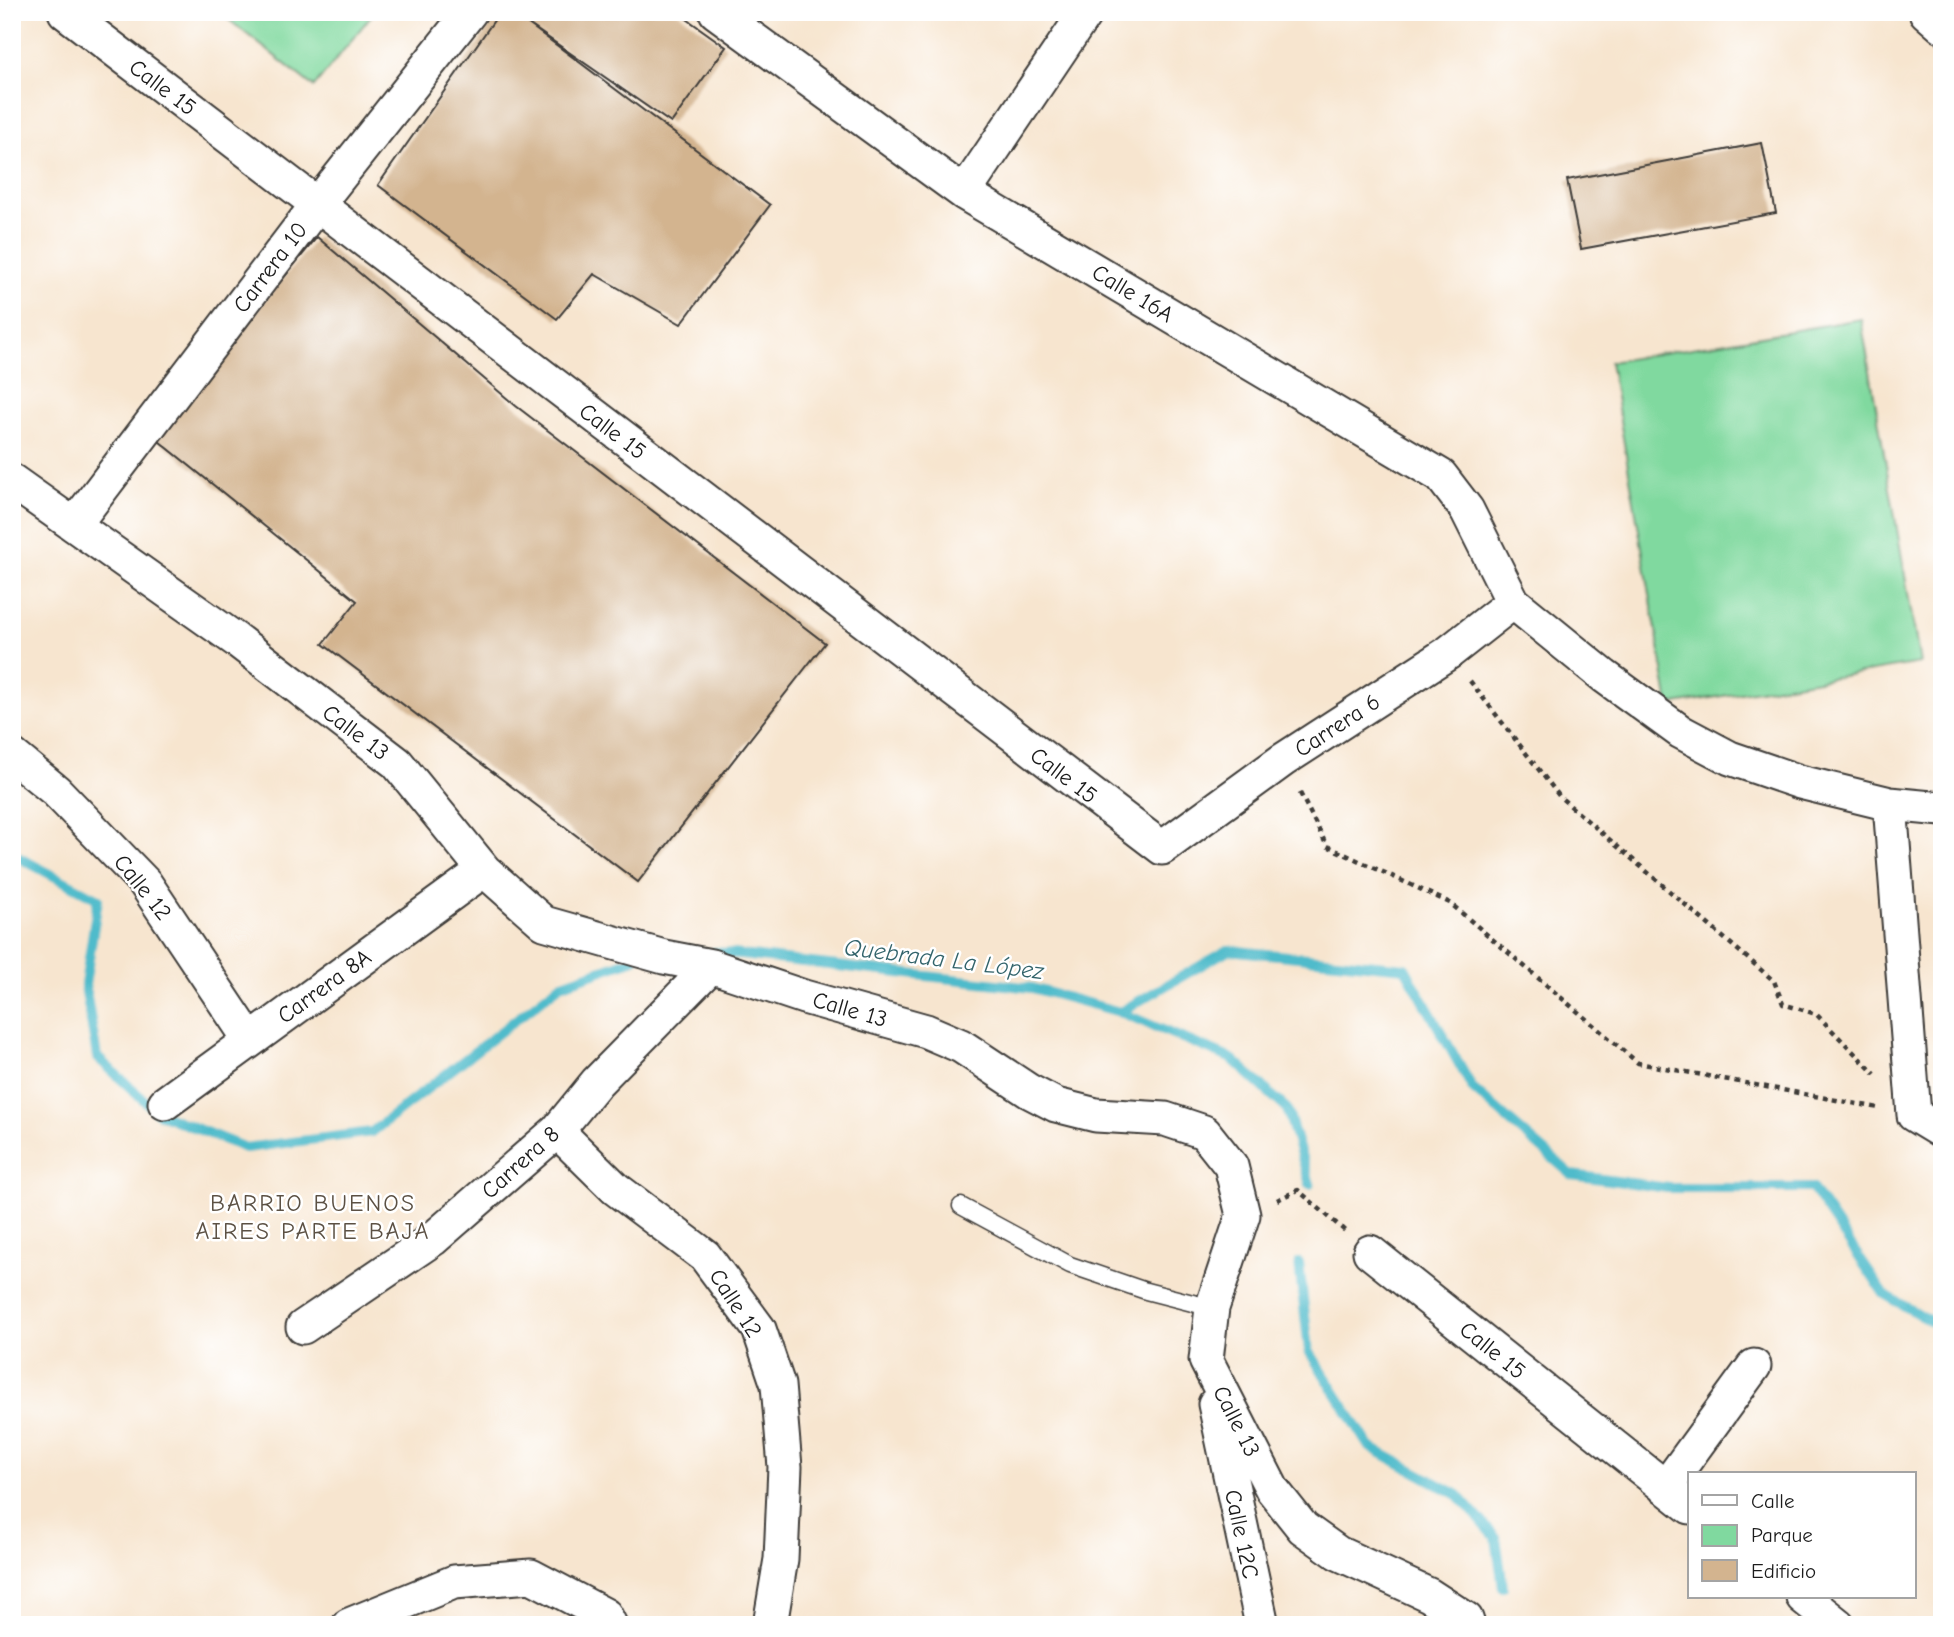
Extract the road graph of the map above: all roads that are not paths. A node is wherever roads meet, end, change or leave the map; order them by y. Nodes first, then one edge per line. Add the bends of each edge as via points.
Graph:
1 (65, 12) edge
2 (470, 12) edge
3 (716, 12) edge
4 (1086, 12) edge
5 (1926, 12) edge
6 (1942, 26) edge
7 (964, 192) junction
8 (317, 205) junction
9 (12, 481) edge
10 (74, 525) junction
11 (1513, 602) junction
12 (12, 755) edge
13 (1890, 804) junction
14 (1942, 809) edge
15 (1162, 848) joint
16 (484, 870) junction
17 (711, 966) junction
18 (250, 1040) junction
19 (165, 1104) dead end
20 (1928, 1124) edge
21 (557, 1131) junction
22 (961, 1206) dead end
23 (1370, 1252) road end
24 (1212, 1308) junction
25 (303, 1326) dead end
26 (1206, 1360) junction
27 (1754, 1366) dead end
28 (1693, 1472) edge
29 (1688, 1480) edge
30 (1678, 1497) edge
31 (1804, 1598) edge
32 (349, 1625) edge
33 (610, 1625) edge
34 (770, 1625) edge
35 (1262, 1625) edge
36 (1468, 1625) edge
37 (1838, 1625) edge

1 - 8 street, Calle 15
2 - 8 street, Carrera 10
3 - 7 street, Calle 16A
4 - 7 street
5 - 6 street
7 - 11 street, Calle 16A via 1441,476 1467,510
8 - 10 street, Carrera 10
8 - 15 street, Calle 15
9 - 10 street, Calle 13
10 - 16 street, Calle 13 via 239,642 397,763
11 - 13 street via 1681,732 1730,758 1800,782
11 - 15 street, Carrera 6 via 1448,653 1283,760
12 - 18 street, Calle 12 via 56,791 145,883
13 - 14 street
13 - 20 street
16 - 17 street, Calle 13 via 544,923
16 - 18 street, Carrera 8A
17 - 21 street, Carrera 8 via 597,1082
17 - 24 street, Calle 13 via 926,1031 961,1046 1056,1105 1096,1115 1165,1119 1204,1132 1231,1166 1243,1215
18 - 19 street, Carrera 8A
21 - 25 street, Carrera 8 via 433,1239
21 - 34 street, Calle 12 via 616,1189 705,1256 758,1329 778,1385 785,1467 781,1559
22 - 24 lane via 1070,1265
23 - 30 street, Calle 15
24 - 26 street, Calle 13
26 - 35 street, Calle 12C
26 - 36 street, Calle 13 via 1272,1489 1303,1528 1338,1553 1429,1595 1466,1619
27 - 28 street
29 - 30 street
31 - 37 street
32 - 33 street via 454,1581 531,1576 605,1615

